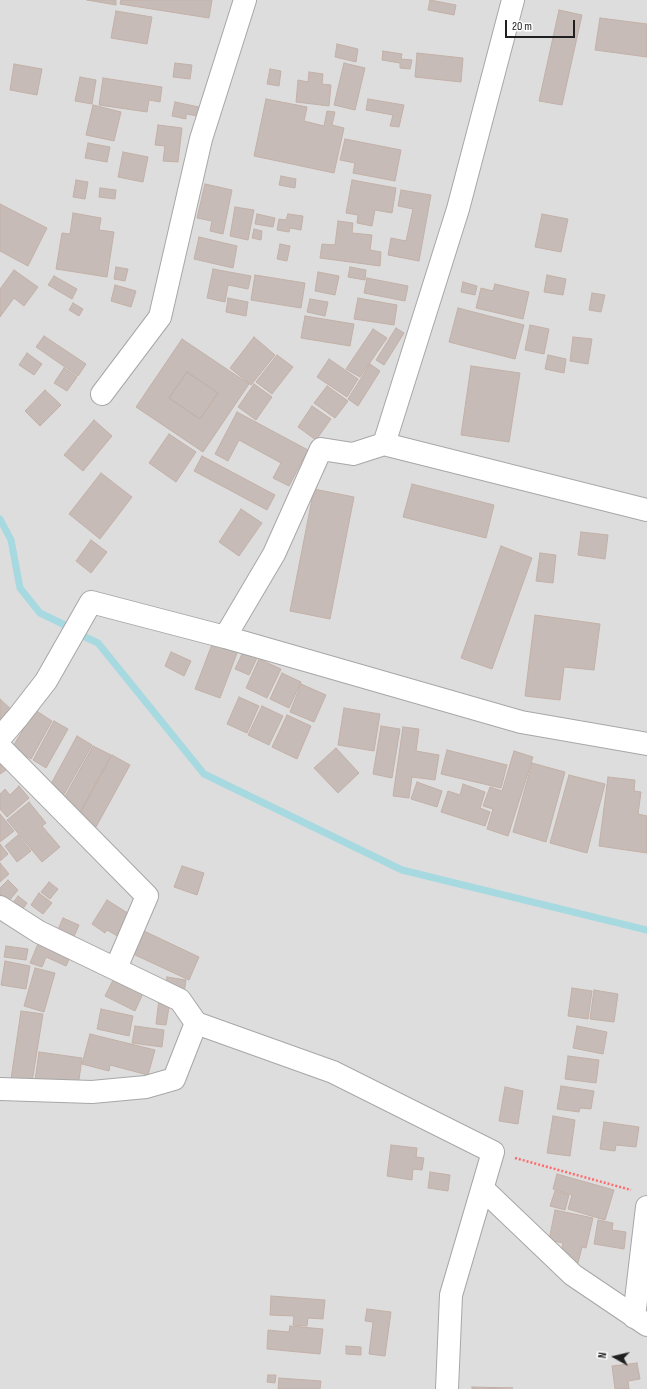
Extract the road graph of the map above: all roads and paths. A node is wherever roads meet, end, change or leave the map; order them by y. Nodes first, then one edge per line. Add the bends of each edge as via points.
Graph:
1 (245, 0) edge
2 (513, 0) edge
3 (102, 394) dead end
4 (384, 444) junction
5 (647, 510) edge
6 (225, 637) junction
7 (0, 738) edge
8 (647, 744) edge
9 (0, 747) edge
10 (0, 907) edge
11 (116, 968) junction
12 (196, 1024) junction
13 (0, 1089) edge
14 (493, 1152) junction
15 (483, 1189) junction
16 (632, 1191) dead end
17 (647, 1207) edge
18 (641, 1321) edge
19 (447, 1389) edge

1 - 3 street via 202,139 160,317
2 - 4 street via 458,209
4 - 5 street
4 - 6 street via 353,454 321,449 274,554
6 - 7 street via 91,602 46,681
6 - 8 street via 521,722
9 - 11 street via 147,896
10 - 11 street via 39,932
11 - 12 street via 180,1000
12 - 13 street via 174,1079 146,1087 92,1092
12 - 14 street via 333,1072
14 - 15 street
14 - 16 path
15 - 18 street via 572,1275
15 - 19 street via 452,1295
17 - 18 street

